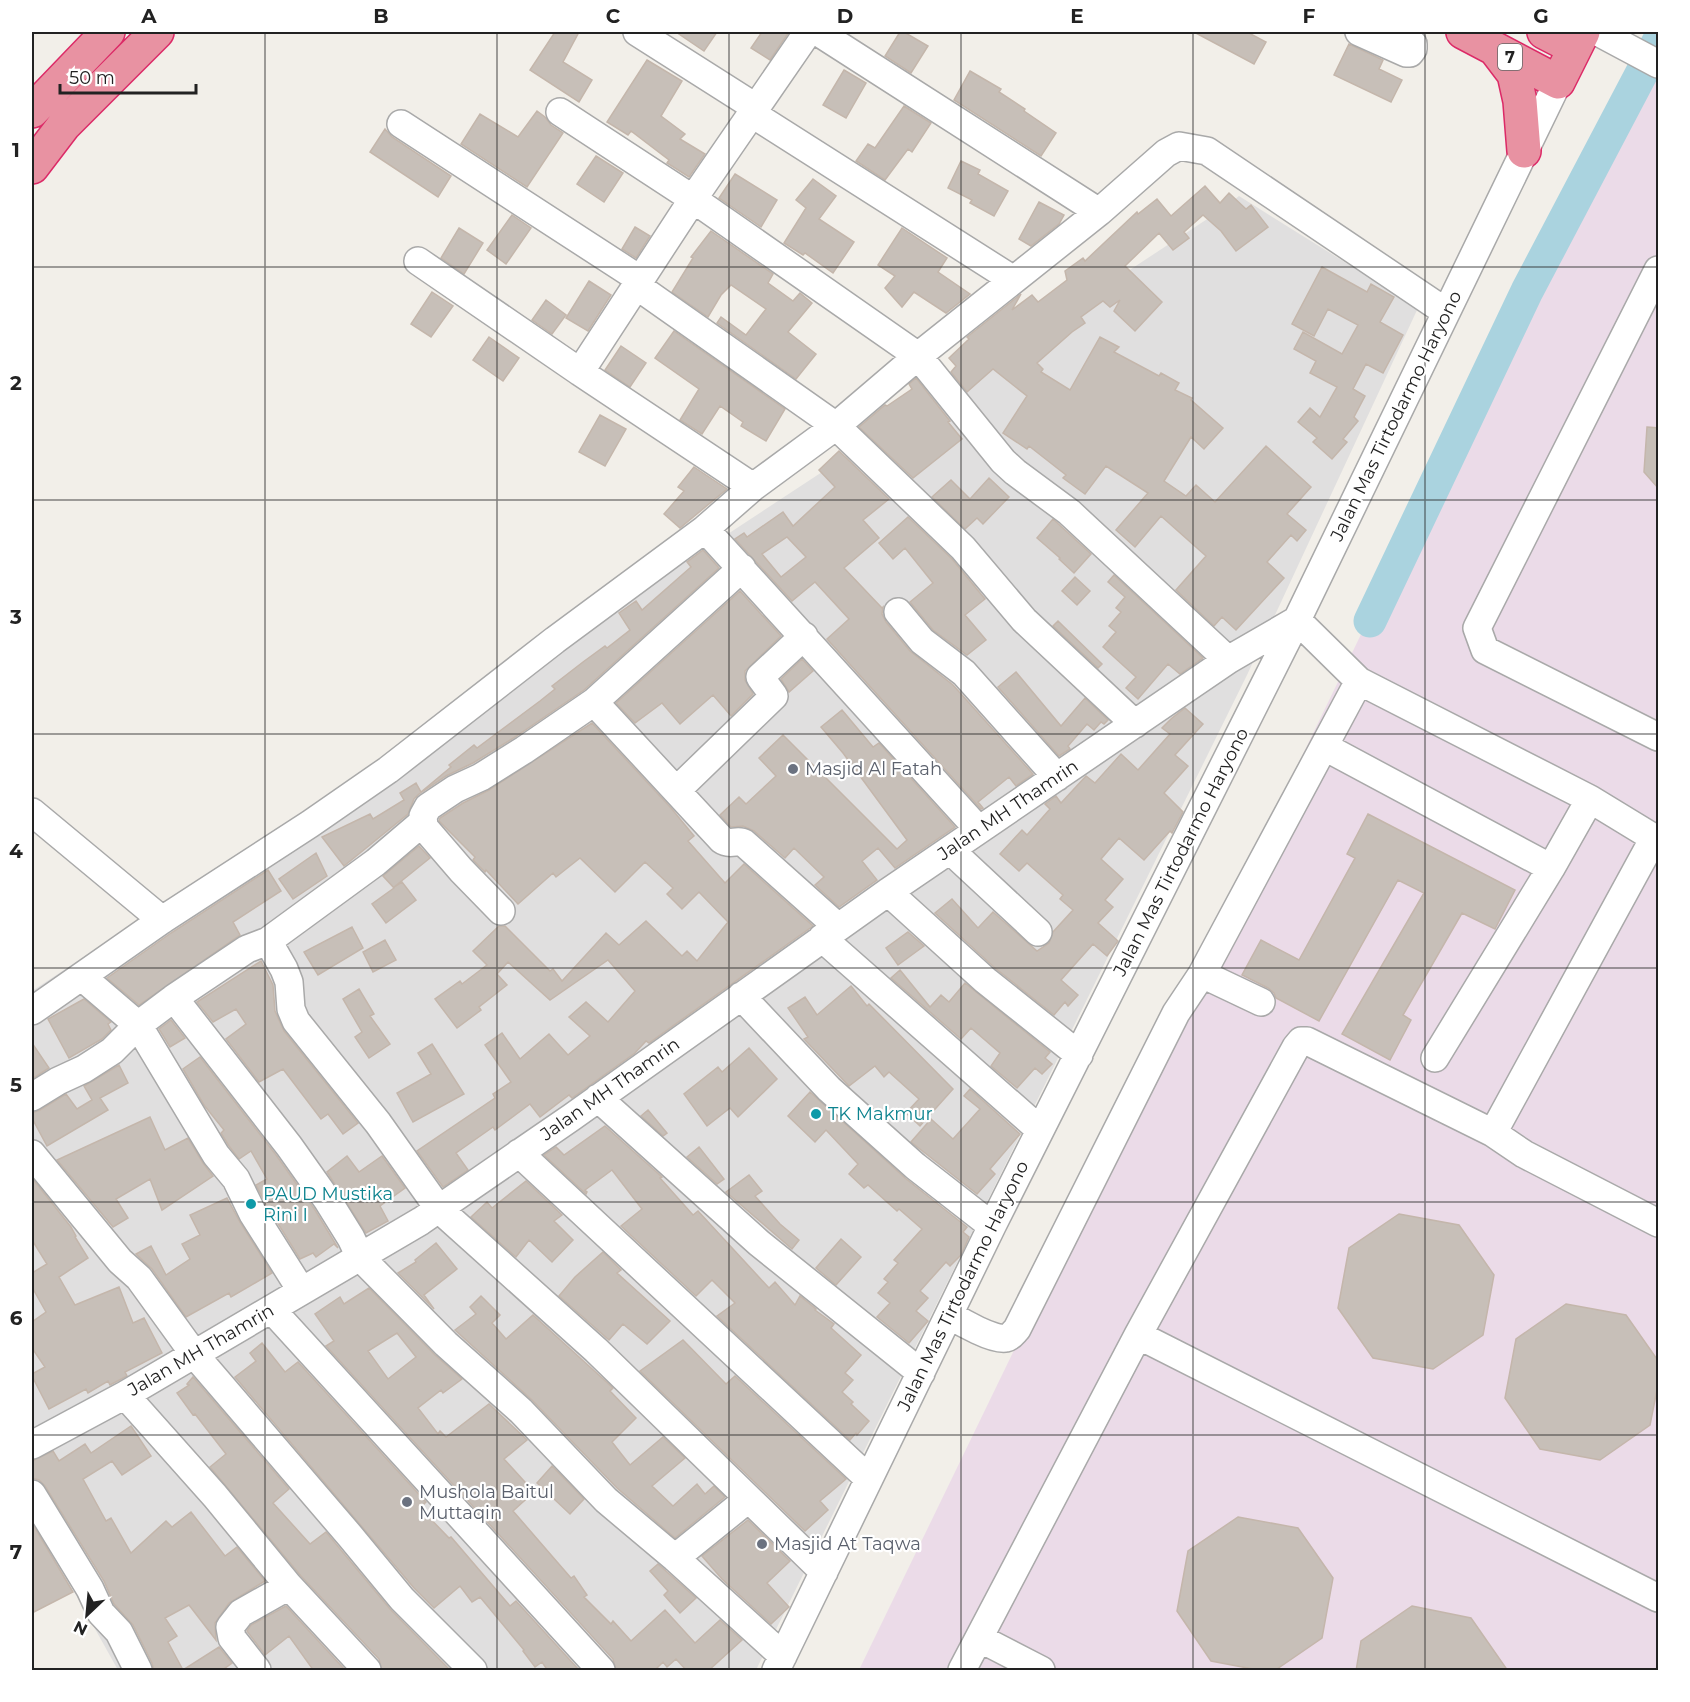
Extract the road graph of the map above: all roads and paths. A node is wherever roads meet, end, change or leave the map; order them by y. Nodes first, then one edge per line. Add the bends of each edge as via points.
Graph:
1 (108, 32) edge
2 (157, 32) edge
3 (637, 32) edge
4 (808, 32) edge
5 (818, 32) edge
6 (1359, 32) edge
7 (1391, 32) edge
8 (1463, 32) edge
9 (1544, 32) edge
10 (1585, 37) edge
11 (1494, 48) junction
12 (1659, 64) edge
13 (1558, 82) junction
14 (753, 110) junction
15 (32, 111) edge
16 (560, 112) dead end
17 (401, 124) dead end
18 (1524, 151) junction
19 (32, 167) edge
20 (693, 199) junction
21 (1099, 212) junction
22 (418, 261) dead end
23 (1659, 270) edge
24 (1012, 279) junction
25 (639, 283) junction
26 (1446, 312) junction
27 (918, 356) junction
28 (580, 372) junction
29 (836, 426) junction
30 (753, 487) junction
31 (705, 529) junction
32 (742, 568) junction
33 (897, 612) dead end
34 (1297, 620) junction
35 (804, 636) junction
36 (1228, 660) junction
37 (1359, 681) junction
38 (594, 702) junction
39 (1135, 724) junction
40 (1659, 736) edge
41 (1325, 747) junction
42 (1057, 777) junction
43 (677, 790) junction
44 (1590, 799) junction
45 (32, 812) edge
46 (423, 822) junction
47 (979, 830) junction
48 (1656, 839) edge
49 (950, 850) junction
50 (1551, 868) junction
51 (888, 892) junction
52 (501, 911) dead end
53 (162, 920) junction
54 (830, 933) junction
55 (1038, 933) dead end
56 (268, 941) junction
57 (1202, 974) junction
58 (82, 977) junction
59 (741, 996) junction
60 (174, 998) junction
61 (1261, 1002) dead end
62 (32, 1011) edge
63 (138, 1025) junction
64 (1079, 1055) junction
65 (1435, 1058) dead end
66 (32, 1097) edge
67 (598, 1098) junction
68 (1040, 1130) junction
69 (1493, 1134) junction
70 (519, 1153) junction
71 (32, 1154) edge
72 (439, 1209) junction
73 (1659, 1224) edge
74 (992, 1226) junction
75 (360, 1257) junction
76 (301, 1290) junction
77 (272, 1310) junction
78 (950, 1315) junction
79 (1138, 1335) junction
80 (194, 1354) junction
81 (921, 1373) junction
82 (125, 1395) junction
83 (32, 1445) edge
84 (870, 1479) junction
85 (32, 1494) edge
86 (748, 1499) junction
87 (675, 1558) junction
88 (824, 1572) junction
89 (289, 1586) junction
90 (1659, 1598) edge
91 (979, 1638) junction
92 (780, 1663) edge
93 (138, 1671) edge
94 (257, 1671) edge
95 (367, 1671) edge
96 (473, 1671) edge
97 (601, 1671) edge
98 (962, 1671) edge
99 (1041, 1671) edge

1 - 15 highway
2 - 19 highway via 64,125
3 - 14 street
4 - 14 street
5 - 21 street
6 - 7 street via 1410,53 1413,44
8 - 11 highway, 7
9 - 10 highway, 7
10 - 12 street via 1629,47
10 - 13 highway, Jalan Mas Tirtodarmo Haryono
11 - 13 highway, 7
11 - 18 highway via 1514,74
13 - 18 street, Jalan Mas Tirtodarmo Haryono
14 - 20 street
14 - 24 street
16 - 20 street
17 - 25 street
18 - 26 street, Jalan Mas Tirtodarmo Haryono
20 - 25 street
20 - 27 street
21 - 24 street
21 - 26 street via 1166,153 1179,146 1207,151
22 - 28 street
23 - 40 street via 1477,628 1485,650
24 - 27 street
25 - 28 street
25 - 29 street
26 - 34 street, Jalan Mas Tirtodarmo Haryono
27 - 29 street
27 - 36 street via 1003,461 1069,512
28 - 30 street
29 - 30 street
29 - 39 street via 963,548 1024,620
30 - 31 street
31 - 32 street
31 - 53 street via 388,770
32 - 35 street
32 - 38 street
33 - 42 street via 922,641 964,673
34 - 36 street, Jalan MH Thamrin
34 - 37 street
34 - 64 street, Jalan Mas Tirtodarmo Haryono
35 - 43 street via 760,677 774,696
35 - 47 street
36 - 39 street, Jalan MH Thamrin
37 - 41 street
37 - 44 street
38 - 43 street
38 - 46 street via 481,777 439,798 428,807
39 - 42 street, Jalan MH Thamrin
41 - 50 street
41 - 57 street
42 - 47 street, Jalan MH Thamrin
43 - 54 street via 722,840 744,843
44 - 48 street
44 - 50 street
45 - 53 street
46 - 52 street via 461,870
46 - 56 street via 376,862
47 - 49 street, Jalan MH Thamrin
48 - 69 street
49 - 51 street, Jalan MH Thamrin
49 - 55 street
50 - 65 street
51 - 54 street, Jalan MH Thamrin
51 - 64 street via 985,980
53 - 58 street
54 - 59 street, Jalan MH Thamrin
54 - 68 street
56 - 60 street via 247,949
56 - 72 street via 287,976 296,1021 378,1123
57 - 61 street
57 - 78 street via 1176,1013 1017,1329 1009,1338 1001,1338
58 - 62 street
58 - 63 street
59 - 67 street, Jalan MH Thamrin
59 - 74 street via 829,1089 915,1166
60 - 63 street
60 - 75 street via 328,1200
63 - 66 street via 112,1051
63 - 76 street
64 - 68 street, Jalan Mas Tirtodarmo Haryono
67 - 70 street, Jalan MH Thamrin
67 - 81 street via 759,1243
68 - 74 street, Jalan Mas Tirtodarmo Haryono
69 - 73 street
69 - 79 street via 1301,1041
70 - 72 street, Jalan MH Thamrin
70 - 84 street
71 - 80 street via 120,1261 139,1278
72 - 75 street, Jalan MH Thamrin
72 - 86 street via 596,1350
74 - 78 street, Jalan Mas Tirtodarmo Haryono
75 - 76 street, Jalan MH Thamrin
75 - 87 street via 606,1500
76 - 77 street, Jalan MH Thamrin
77 - 80 street, Jalan MH Thamrin
77 - 97 street
78 - 81 street, Jalan Mas Tirtodarmo Haryono
79 - 90 street
79 - 91 street
80 - 82 street, Jalan MH Thamrin
80 - 96 street via 402,1599
81 - 84 street, Jalan Mas Tirtodarmo Haryono
82 - 83 street, Jalan MH Thamrin
82 - 89 street
84 - 88 street, Jalan Mas Tirtodarmo Haryono
85 - 93 street via 101,1612 119,1632
86 - 87 street
86 - 88 street
87 - 92 street
88 - 92 street, Jalan Mas Tirtodarmo Haryono
89 - 94 street via 241,1613 230,1627 232,1638
89 - 95 street
91 - 98 street
91 - 99 street

